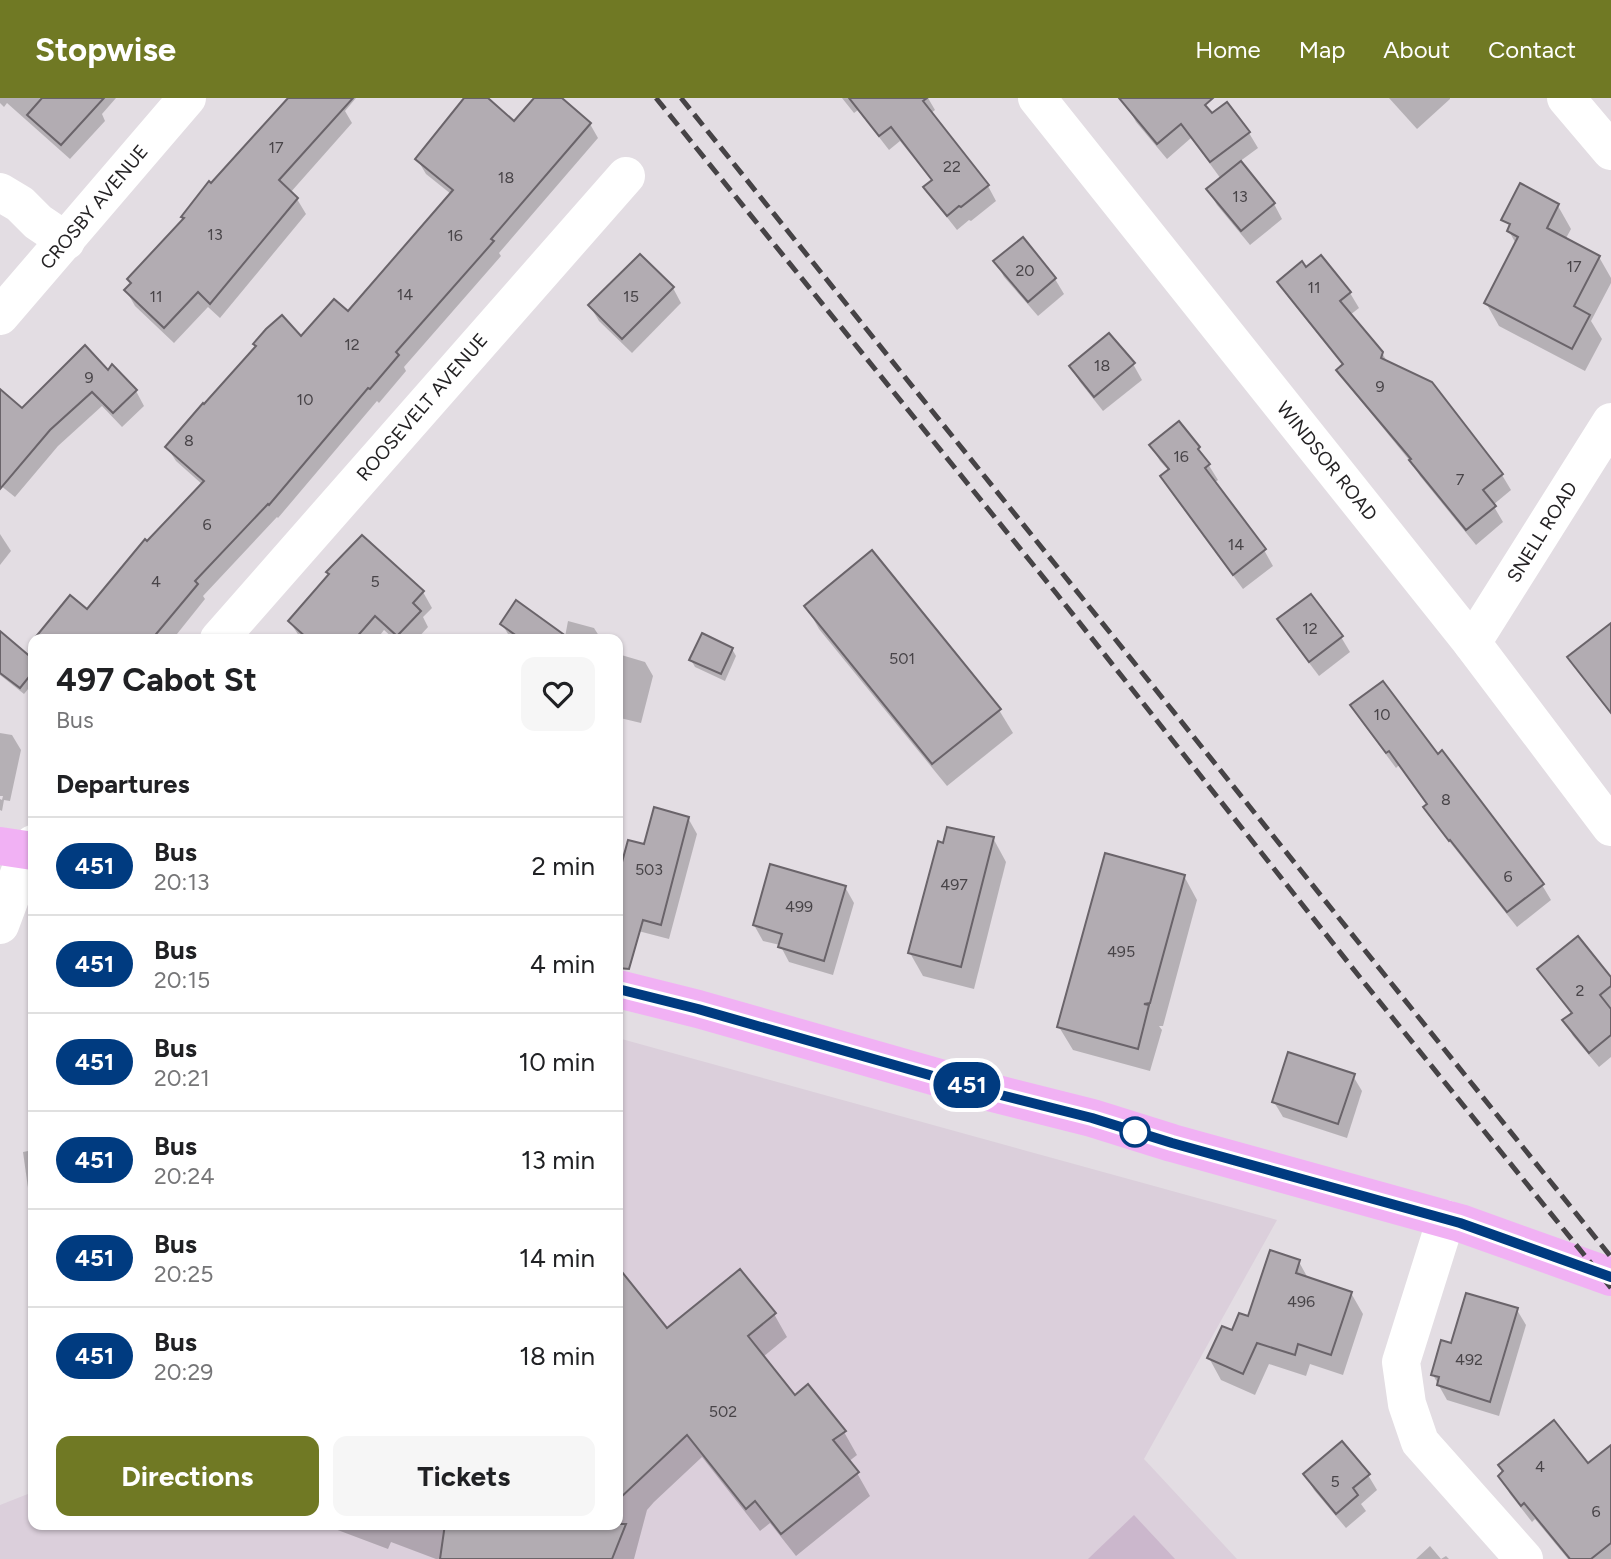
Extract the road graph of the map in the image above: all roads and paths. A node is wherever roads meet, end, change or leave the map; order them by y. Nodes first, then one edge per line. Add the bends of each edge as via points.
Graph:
1 (187, 98) edge
2 (1037, 98) edge
3 (1566, 98) edge
4 (1611, 151) edge
5 (626, 176) dead end
6 (0, 192) edge
7 (66, 241) junction
8 (0, 316) edge
9 (1611, 422) edge
10 (223, 634) edge
11 (1472, 643) junction
12 (1611, 827) edge
13 (24, 848) edge
14 (0, 925) edge
15 (623, 990) edge
16 (1446, 1220) junction
17 (1611, 1277) edge
18 (1524, 1559) edge

1 - 7 street, CROSBY AVENUE
2 - 11 street, WINDSOR ROAD
3 - 4 street
5 - 10 street, ROOSEVELT AVENUE
6 - 7 street
7 - 8 street, CROSBY AVENUE
9 - 11 street, SNELL ROAD
11 - 12 street, WINDSOR ROAD
13 - 14 street
15 - 16 highway
16 - 17 highway
16 - 18 street via 1401,1362 1407,1405 1420,1442

